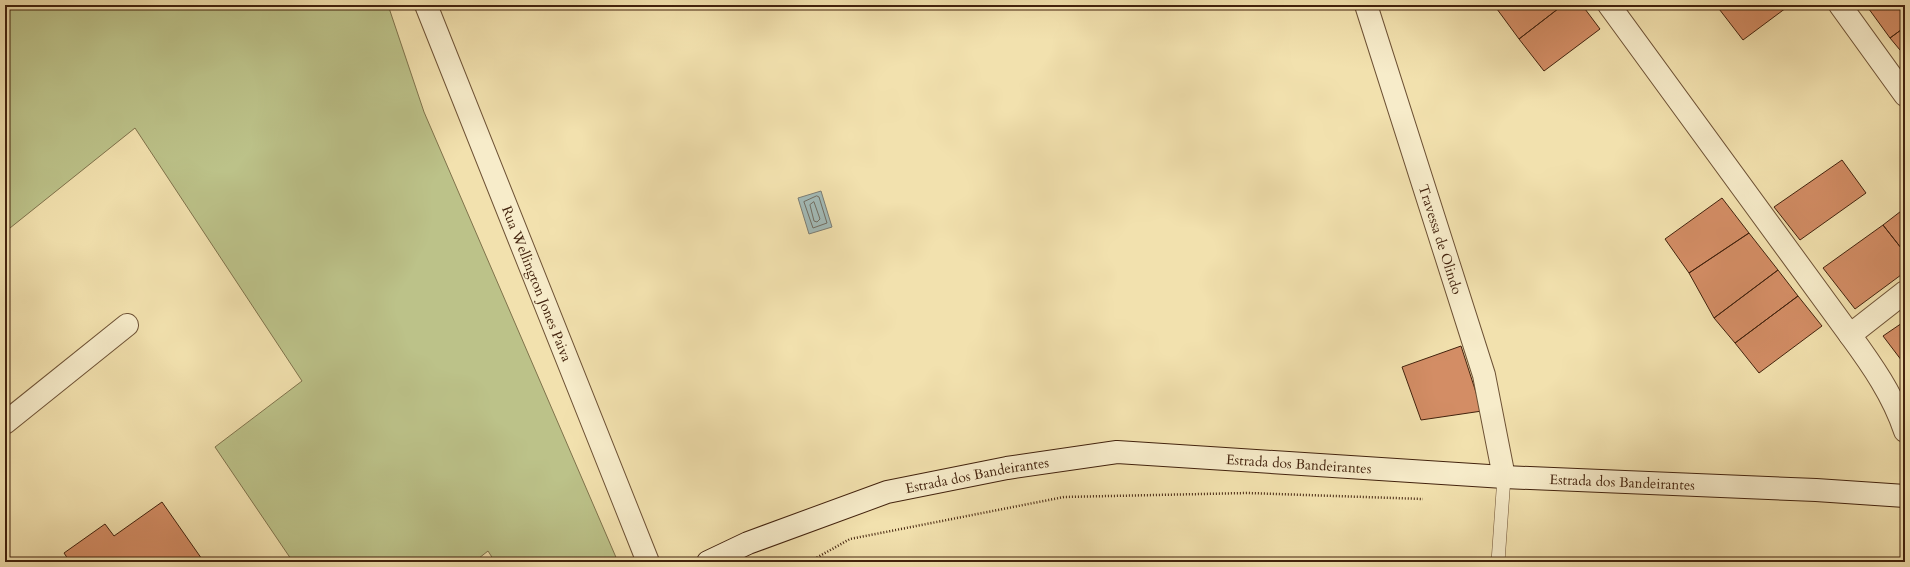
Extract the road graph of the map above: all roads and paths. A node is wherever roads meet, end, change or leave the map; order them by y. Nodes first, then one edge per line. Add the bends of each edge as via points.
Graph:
1 (426, 5) edge
2 (1366, 5) edge
3 (1609, 5) edge
4 (1840, 5) edge
5 (1905, 95) edge
6 (1905, 292) edge
7 (127, 325) dead end
8 (1850, 335) junction
9 (5, 423) edge
10 (1905, 431) edge
11 (1504, 477) junction
12 (1905, 496) edge
13 (1431, 499) dead end
14 (648, 562) edge
15 (708, 562) edge
16 (808, 562) edge
17 (1498, 562) edge

1 - 14 street, Rua Wellington Jones Paiva
2 - 11 street, Travessa de Olindo via 1484,375
3 - 8 street
4 - 5 street
6 - 8 street
7 - 9 street
8 - 10 street via 1878,373 1899,412
11 - 12 street, Estrada dos Bandeirantes
11 - 15 street, Estrada dos Bandeirantes via 1117,452 1007,468 887,492 748,543
11 - 17 lane
13 - 16 path via 1248,494 1064,497 850,539

